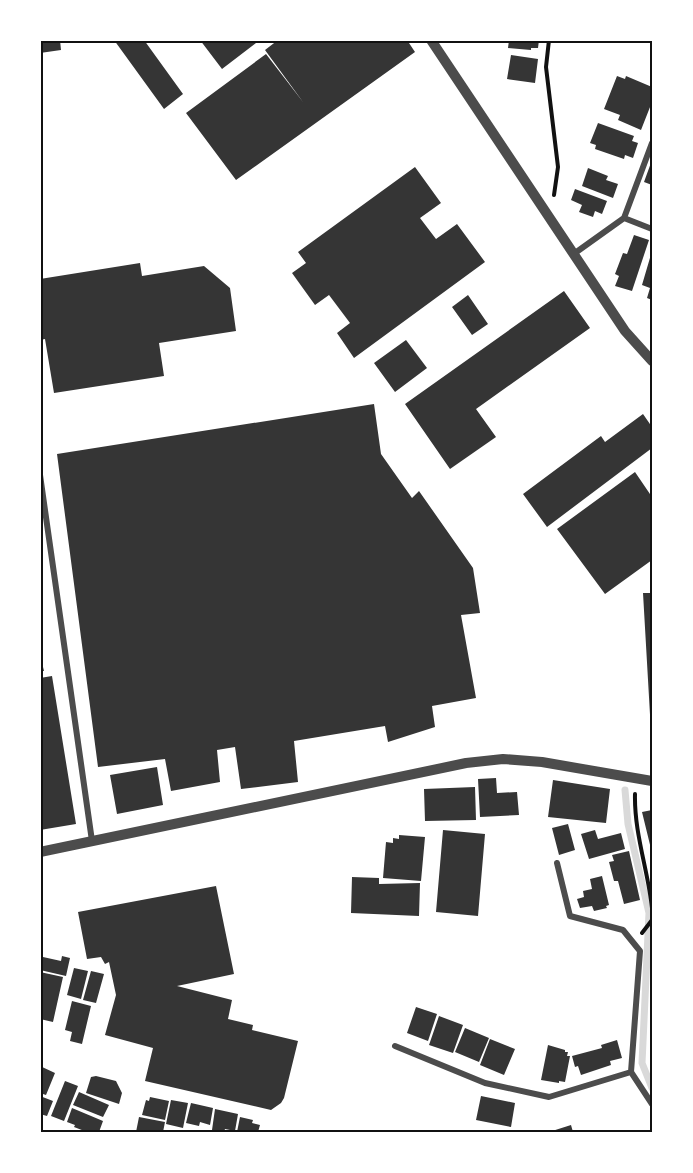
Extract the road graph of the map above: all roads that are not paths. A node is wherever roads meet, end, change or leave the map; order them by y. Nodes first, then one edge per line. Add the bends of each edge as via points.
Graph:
1 (431, 40) edge
2 (652, 143) edge
3 (624, 218) junction
4 (652, 229) edge
5 (575, 253) junction
6 (652, 362) edge
7 (40, 475) edge
8 (652, 781) edge
9 (92, 841) junction
10 (40, 852) edge
11 (557, 863) dead end
12 (395, 1046) dead end
13 (631, 1072) junction
14 (652, 1104) edge

1 - 5 street
2 - 3 street
3 - 4 street
3 - 5 street
5 - 6 street via 625,331
7 - 9 street
8 - 9 street via 503,759
9 - 10 street
11 - 13 street via 570,916 623,930 640,951
12 - 13 street via 485,1083 549,1097
13 - 14 street

